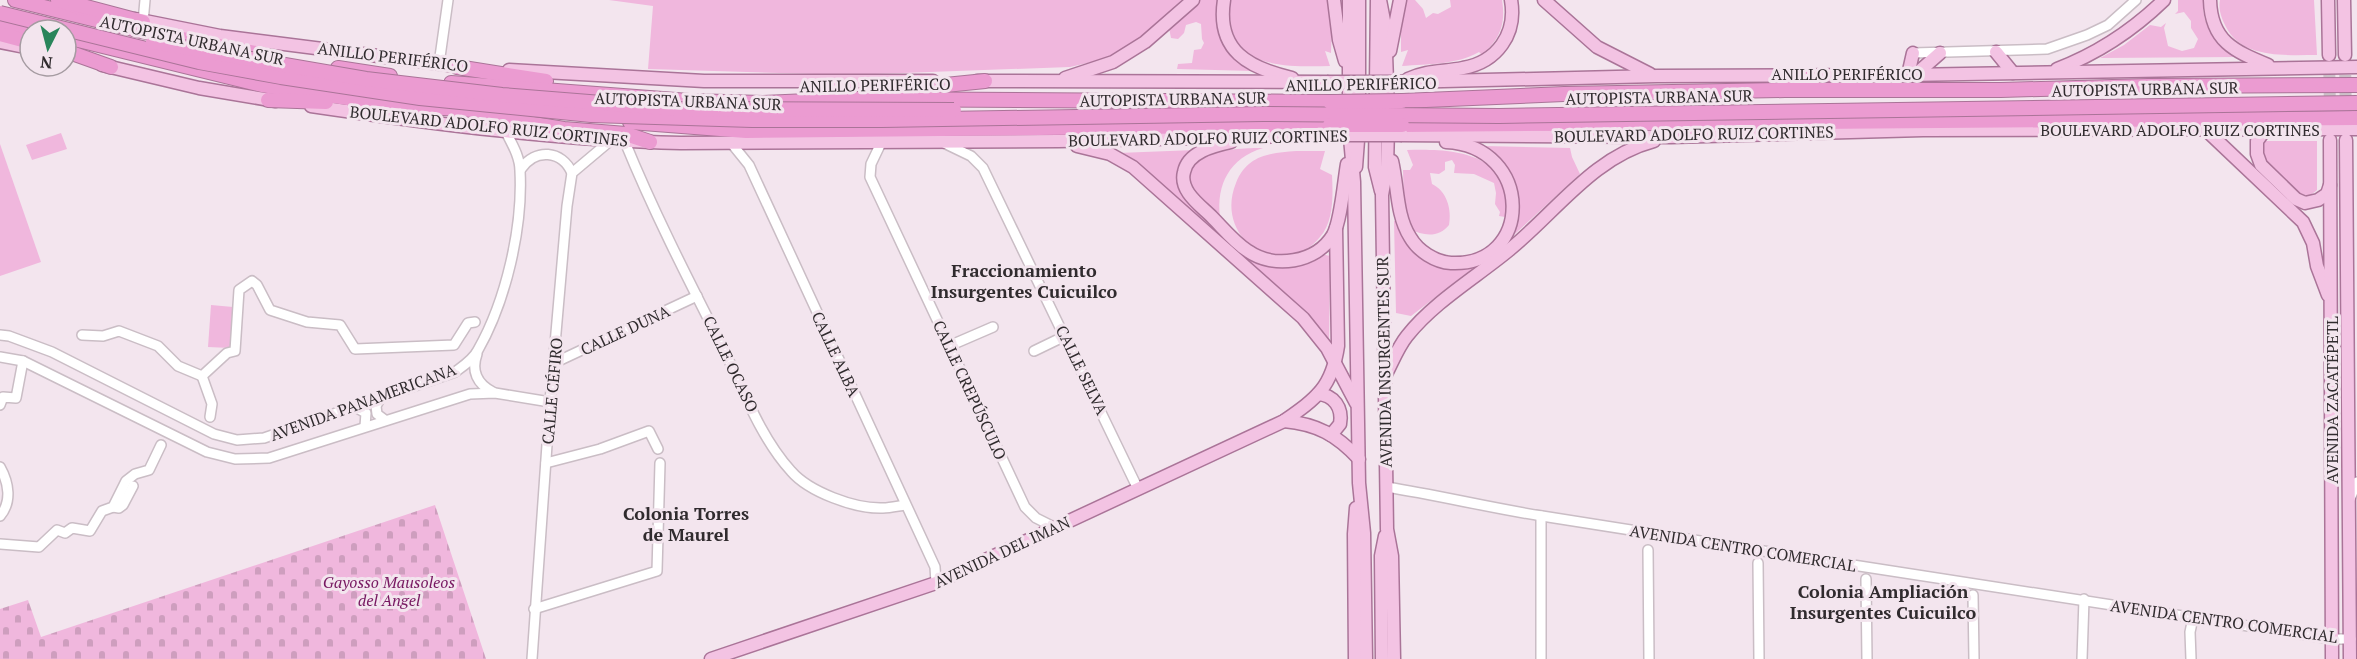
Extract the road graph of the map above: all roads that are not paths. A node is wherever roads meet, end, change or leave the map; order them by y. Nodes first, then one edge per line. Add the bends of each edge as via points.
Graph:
1 (15, 0) edge
2 (58, 0) edge
3 (87, 0) edge
4 (145, 0) edge
5 (448, 0) edge
6 (1192, 0) edge
7 (1224, 0) edge
8 (1334, 0) edge
9 (1349, 0) edge
10 (1359, 0) edge
11 (1379, 0) edge
12 (1400, 0) edge
13 (1511, 0) edge
14 (1544, 0) edge
15 (2136, 0) edge
16 (2164, 0) edge
17 (2210, 0) edge
18 (2328, 0) edge
19 (2344, 0) edge
20 (0, 4) edge
21 (0, 13) edge
22 (0, 21) edge
23 (18, 25) edge
24 (142, 27) junction
25 (0, 34) edge
26 (18, 39) edge
27 (78, 40) edge
28 (0, 42) edge
29 (18, 46) edge
30 (1996, 52) junction
31 (1913, 53) joint
32 (1940, 53) junction
33 (78, 55) edge
34 (2329, 55) tunnel mouth
35 (2345, 55) tunnel mouth
36 (78, 60) edge
37 (1386, 61) junction
38 (440, 64) junction
39 (111, 67) junction
40 (457, 67) junction
41 (2275, 67) junction
42 (2357, 67) edge
43 (1348, 72) junction
44 (2013, 73) junction
45 (2047, 73) junction
46 (1911, 75) junction
47 (1657, 76) junction
48 (1815, 77) junction
49 (985, 81) junction
50 (1052, 82) junction
51 (1311, 82) junction
52 (1401, 82) junction
53 (2357, 85) edge
54 (1724, 91) junction
55 (2357, 94) edge
56 (646, 97) junction
57 (268, 100) junction
58 (2357, 103) edge
59 (387, 104) junction
60 (763, 104) junction
61 (448, 108) junction
62 (2357, 118) edge
63 (2094, 120) junction
64 (1538, 125) junction
65 (2206, 129) junction
66 (2357, 129) edge
67 (1333, 130) junction
68 (1923, 130) junction
69 (2265, 130) junction
70 (506, 132) junction
71 (1402, 132) junction
72 (1694, 135) junction
73 (1252, 136) junction
74 (1671, 137) junction
75 (2330, 140) dead end
76 (2346, 140) tunnel mouth
77 (610, 141) junction
78 (1059, 141) junction
79 (625, 142) junction
80 (650, 142) junction
81 (941, 142) junction
82 (881, 143) junction
83 (732, 144) junction
84 (1389, 150) junction
85 (1350, 151) junction
86 (521, 168) junction
87 (572, 173) junction
88 (2347, 174) junction
89 (1354, 183) junction
90 (2331, 184) junction
91 (2357, 186) edge
92 (1382, 195) junction
93 (1336, 228) junction
94 (2357, 256) edge
95 (2347, 275) junction
96 (697, 296) junction
97 (2331, 303) junction
98 (475, 322) dead end
99 (993, 327) dead end
100 (0, 335) edge
101 (82, 335) dead end
102 (1065, 336) junction
103 (950, 346) junction
104 (1035, 351) dead end
105 (477, 352) junction
106 (0, 357) edge
107 (23, 361) junction
108 (1335, 362) junction
109 (554, 363) junction
110 (202, 376) junction
111 (1385, 377) junction
112 (119, 387) junction
113 (495, 393) junction
114 (1318, 394) junction
115 (141, 398) junction
116 (380, 399) junction
117 (550, 402) junction
118 (0, 405) edge
119 (111, 406) junction
120 (1358, 406) junction
121 (355, 407) junction
122 (132, 416) junction
123 (210, 417) dead end
124 (385, 420) junction
125 (1284, 421) junction
126 (365, 426) junction
127 (1331, 435) junction
128 (161, 445) dead end
129 (658, 449) dead end
130 (2353, 454) edge
131 (1359, 459) junction
132 (546, 463) junction
133 (660, 463) dead end
134 (0, 467) edge
135 (2357, 482) edge
136 (1359, 483) junction
137 (133, 486) dead end
138 (1386, 487) junction
139 (1138, 489) junction
140 (2349, 501) junction
141 (905, 505) junction
142 (113, 507) junction
143 (0, 516) edge
144 (1540, 516) junction
145 (1054, 527) junction
146 (1387, 529) junction
147 (0, 544) edge
148 (1648, 550) dead end
149 (1758, 563) dead end
150 (935, 567) junction
151 (949, 577) junction
152 (1866, 579) dead end
153 (936, 583) junction
154 (1974, 595) dead end
155 (2084, 599) junction
156 (534, 609) junction
157 (2193, 618) junction
158 (2332, 639) junction
159 (2351, 639) junction
160 (532, 659) edge
161 (711, 659) edge
162 (1355, 659) edge
163 (1366, 659) edge
164 (1382, 659) edge
165 (1394, 659) edge
166 (1541, 659) edge
167 (1649, 659) edge
168 (1759, 659) edge
169 (1867, 659) edge
170 (1974, 659) edge
171 (2082, 659) edge
172 (2191, 659) edge
173 (2332, 659) edge
174 (2350, 659) edge

1 - 24 highway, ANILLO PERIFÉRICO
2 - 24 highway
3 - 24 main road
4 - 24 street
5 - 38 street
6 - 50 main road via 1145,42 1113,62
7 - 51 main road via 1224,30 1242,58 1269,72
8 - 43 main road
9 - 43 main road, AVENIDA INSURGENTES SUR
10 - 89 main road, AVENIDA INSURGENTES SUR via 1358,151
11 - 37 main road, AVENIDA INSURGENTES SUR
11 - 92 main road, AVENIDA INSURGENTES SUR via 1375,167
12 - 37 main road
13 - 52 main road via 1509,34 1489,58 1461,69 1422,72
14 - 47 main road via 1597,47
15 - 30 street via 2108,25 2087,35 2047,49
16 - 45 main road via 2120,39
17 - 41 main road via 2214,24 2225,42 2242,54
18 - 34 main road
19 - 35 main road
20 - 55 highway, AUTOPISTA URBANA SUR, bridge via 157,43 366,80 677,109 1496,108
21 - 58 highway, AUTOPISTA URBANA SUR, bridge via 199,62 281,77 420,98 614,116 752,120 1263,114 1499,116
22 - 23 highway
24 - 38 main road
24 - 56 highway, ANILLO PERIFÉRICO via 297,61 426,81
25 - 26 highway
27 - 59 highway via 262,85
28 - 29 main road
30 - 32 street
30 - 44 main road
31 - 32 street
31 - 46 main road
32 - 46 main road
33 - 39 highway
36 - 39 main road, BOULEVARD ADOLFO RUIZ CORTINES
37 - 84 main road, AVENIDA INSURGENTES SUR
38 - 40 main road
39 - 57 main road, BOULEVARD ADOLFO RUIZ CORTINES
40 - 49 main road via 704,81
40 - 56 highway
41 - 42 main road
41 - 45 main road
43 - 85 main road, AVENIDA INSURGENTES SUR
44 - 45 main road
44 - 46 main road
46 - 48 main road
47 - 48 main road
47 - 52 main road
48 - 54 highway via 1790,84
49 - 50 main road
49 - 60 highway
50 - 51 main road
51 - 52 main road, bridge
53 - 54 highway, ANILLO PERIFÉRICO
54 - 60 highway, ANILLO PERIFÉRICO, bridge via 1330,102 853,99
56 - 60 highway, ANILLO PERIFÉRICO
57 - 59 highway
57 - 70 main road, BOULEVARD ADOLFO RUIZ CORTINES
59 - 61 highway
61 - 67 highway via 746,131
61 - 80 highway via 564,129 626,134
62 - 63 highway
63 - 64 highway
63 - 68 highway
64 - 71 highway
64 - 72 highway
65 - 68 main road, BOULEVARD ADOLFO RUIZ CORTINES
65 - 69 main road, BOULEVARD ADOLFO RUIZ CORTINES
65 - 97 main road via 2303,222
66 - 69 main road, BOULEVARD ADOLFO RUIZ CORTINES
67 - 71 highway, bridge
67 - 73 main road, BOULEVARD ADOLFO RUIZ CORTINES
68 - 72 main road, BOULEVARD ADOLFO RUIZ CORTINES
69 - 90 main road via 2257,141 2259,160 2296,199 2305,203 2318,200 2327,194
70 - 77 main road, BOULEVARD ADOLFO RUIZ CORTINES
70 - 86 street, AVENIDA PANAMERICANA
71 - 74 main road, BOULEVARD ADOLFO RUIZ CORTINES
71 - 84 main road via 1419,141 1467,146 1502,168 1512,189 1513,203 1510,226 1501,243 1485,256 1467,262 1446,262 1420,249 1408,234 1400,213
72 - 74 main road, BOULEVARD ADOLFO RUIZ CORTINES
73 - 78 main road, BOULEVARD ADOLFO RUIZ CORTINES
73 - 93 main road via 1215,146 1192,158 1183,173 1191,196 1246,250 1269,260 1296,260 1311,255 1330,239
74 - 111 main road via 1636,146 1594,172 1509,250 1426,315 1406,337
75 - 90 main road, AVENIDA ZACATÉPETL
76 - 88 main road, AVENIDA ZACATÉPETL
77 - 79 main road, BOULEVARD ADOLFO RUIZ CORTINES
77 - 87 street
78 - 81 main road, BOULEVARD ADOLFO RUIZ CORTINES
78 - 108 main road via 1110,154 1133,166 1303,318
79 - 80 main road, BOULEVARD ADOLFO RUIZ CORTINES
79 - 96 street, CALLE OCASO
80 - 83 main road, BOULEVARD ADOLFO RUIZ CORTINES
81 - 82 main road, BOULEVARD ADOLFO RUIZ CORTINES
81 - 102 street, CALLE SELVA via 971,156 983,168
82 - 83 main road, BOULEVARD ADOLFO RUIZ CORTINES
82 - 103 street, CALLE CREPÚSCULO via 871,164 870,177
83 - 141 street, CALLE ALBA via 749,165
84 - 92 main road, AVENIDA INSURGENTES SUR
85 - 89 main road, AVENIDA INSURGENTES SUR
85 - 93 main road, AVENIDA DEL IMAN
86 - 87 street via 534,156 546,154 562,159
86 - 105 street, AVENIDA PANAMERICANA via 519,222 507,275
87 - 109 street, CALLE CÉFIRO
88 - 91 main road
88 - 95 main road, AVENIDA ZACATÉPETL
89 - 120 main road, AVENIDA INSURGENTES SUR
90 - 97 main road, AVENIDA ZACATÉPETL
92 - 111 main road, AVENIDA INSURGENTES SUR
93 - 108 main road, AVENIDA DEL IMAN
94 - 95 main road
95 - 130 main road, AVENIDA ZACATÉPETL
96 - 109 street, CALLE DUNA
96 - 141 street, CALLE OCASO via 769,442 792,473 835,498 862,506
97 - 158 main road, AVENIDA ZACATÉPETL
98 - 110 street via 468,323 454,345 356,349 339,325 308,322 270,310 252,281 239,290 235,351 227,353
99 - 103 street
100 - 112 street, AVENIDA PANAMERICANA via 52,352
101 - 110 street via 103,336 119,331 158,346 178,366
102 - 104 street
102 - 139 street, CALLE SELVA
103 - 145 street, CALLE CREPÚSCULO via 1025,507
105 - 113 street via 477,377
105 - 116 street, AVENIDA PANAMERICANA via 455,372
106 - 107 street, AVENIDA PANAMERICANA
107 - 118 street via 16,398 3,397
107 - 119 street, AVENIDA PANAMERICANA
108 - 114 main road, AVENIDA DEL IMAN via 1331,376
108 - 120 main road
109 - 117 street, CALLE CÉFIRO
110 - 123 street via 212,404
111 - 138 main road, AVENIDA INSURGENTES SUR
112 - 115 street, AVENIDA PANAMERICANA
112 - 119 street via 118,398
113 - 117 street, AVENIDA PANAMERICANA
113 - 124 street, AVENIDA PANAMERICANA via 471,394
114 - 125 main road, AVENIDA DEL IMAN
114 - 127 main road via 1331,397 1339,407 1341,423
115 - 121 street, AVENIDA PANAMERICANA via 214,434 237,441 264,438
115 - 122 street
116 - 121 street, AVENIDA PANAMERICANA
116 - 124 street via 377,414
117 - 132 street, CALLE CÉFIRO
119 - 122 street, AVENIDA PANAMERICANA
120 - 131 main road, AVENIDA INSURGENTES SUR
121 - 126 street via 366,413
122 - 126 street, AVENIDA PANAMERICANA via 207,452 235,459 269,458
124 - 126 street, AVENIDA PANAMERICANA
125 - 127 main road via 1306,423
125 - 139 main road, AVENIDA DEL IMAN
127 - 131 main road
128 - 142 street via 149,470 126,481
129 - 132 street via 649,431
130 - 140 main road, AVENIDA ZACATÉPETL
131 - 136 main road, AVENIDA INSURGENTES SUR
132 - 156 street, CALLE CÉFIRO
133 - 156 street via 657,571
134 - 143 street via 9,496
135 - 140 street
136 - 162 main road, AVENIDA INSURGENTES SUR via 1354,534
136 - 163 main road, AVENIDA INSURGENTES SUR via 1364,533
137 - 142 street via 123,506
138 - 144 street, AVENIDA CENTRO COMERCIAL
138 - 146 main road, AVENIDA INSURGENTES SUR
139 - 145 main road, AVENIDA DEL IMAN
140 - 159 main road, AVENIDA ZACATÉPETL
141 - 150 street, CALLE ALBA
142 - 147 street via 102,511 90,531 57,530 39,547
144 - 155 street, AVENIDA CENTRO COMERCIAL
144 - 166 street
145 - 151 main road, AVENIDA DEL IMAN
146 - 164 main road, AVENIDA INSURGENTES SUR via 1381,556
146 - 165 main road, AVENIDA INSURGENTES SUR via 1392,556
148 - 167 street
149 - 168 street
150 - 151 street, CALLE ALBA
150 - 153 street, CALLE ALBA
151 - 153 main road, AVENIDA DEL IMAN
152 - 169 street
153 - 161 main road, AVENIDA DEL IMAN
154 - 170 street
155 - 157 street, AVENIDA CENTRO COMERCIAL
155 - 171 street
156 - 160 street, CALLE CÉFIRO
157 - 158 street, AVENIDA CENTRO COMERCIAL
157 - 172 street
158 - 159 street, AVENIDA CENTRO COMERCIAL
158 - 173 main road, AVENIDA ZACATÉPETL
159 - 174 main road, AVENIDA ZACATÉPETL

